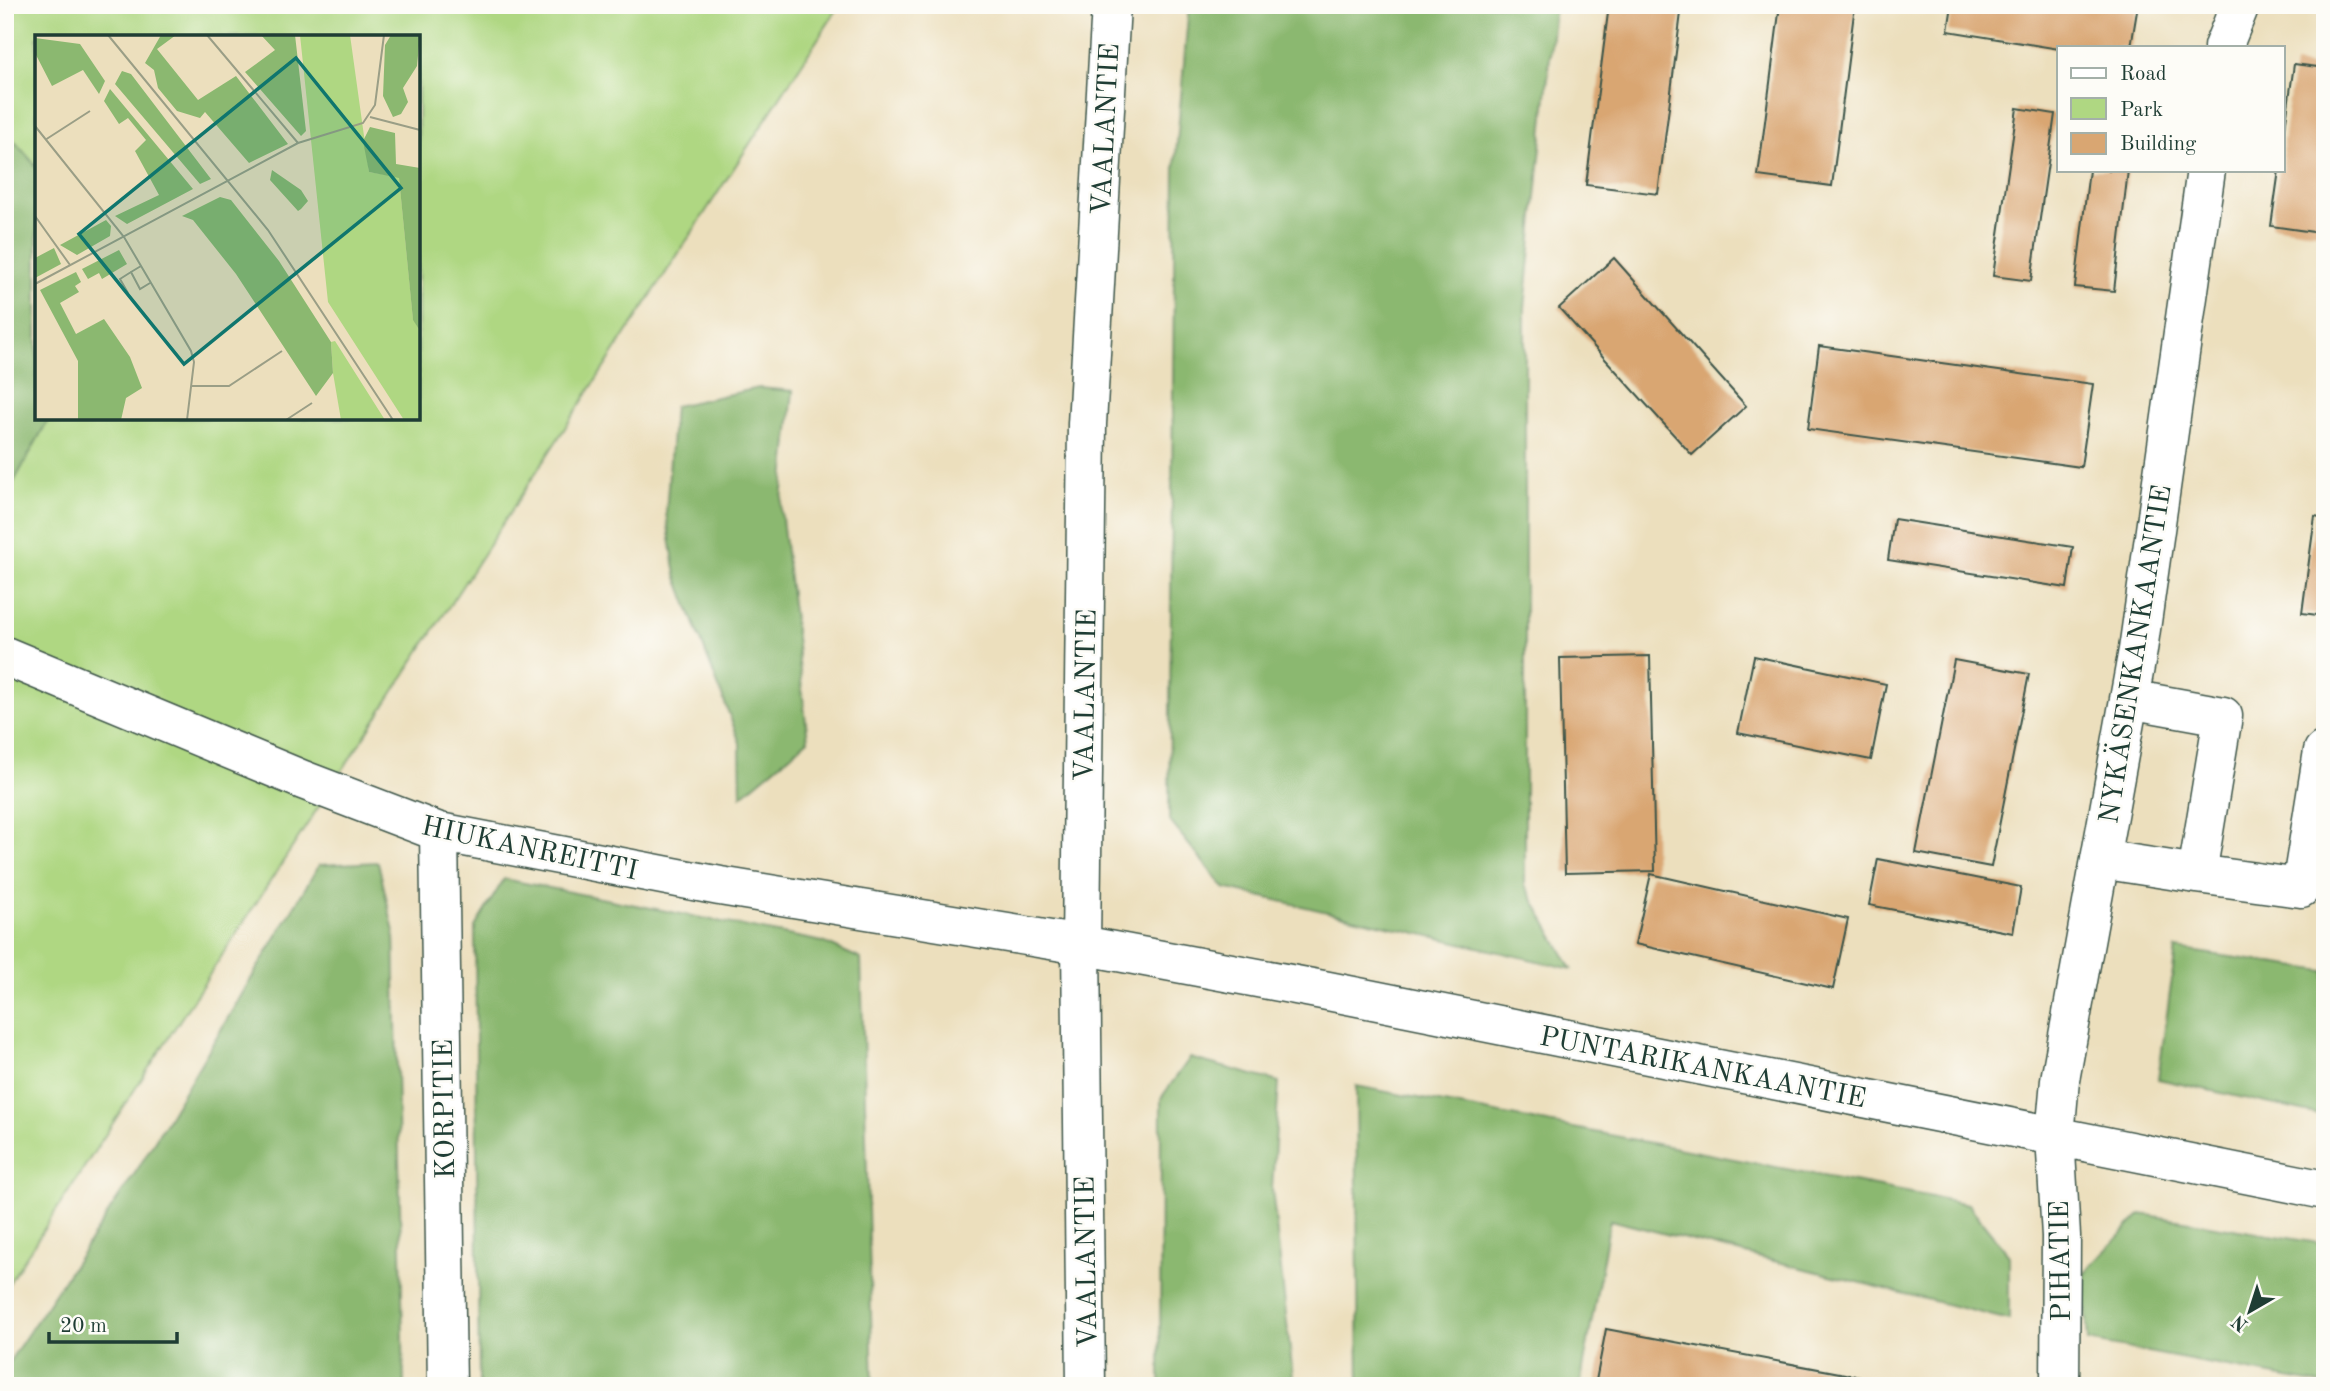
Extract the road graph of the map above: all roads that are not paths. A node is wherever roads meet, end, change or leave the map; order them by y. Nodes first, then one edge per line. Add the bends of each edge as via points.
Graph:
1 (1111, 5) edge
2 (2240, 5) edge
3 (2223, 46) edge
4 (2206, 172) edge
5 (5, 656) edge
6 (2129, 699) junction
7 (2323, 751) edge
8 (439, 832) junction
9 (2100, 859) junction
10 (2197, 874) junction
11 (2313, 890) edge
12 (1081, 945) junction
13 (2055, 1136) junction
14 (2325, 1190) edge
15 (447, 1386) edge
16 (1086, 1386) edge
17 (2060, 1386) edge

1 - 12 street, VAALANTIE via 1087,424
2 - 3 street
4 - 6 street, NYKÄSENKANKAANTIE
5 - 8 street, HIUKANREITTI
6 - 9 street, NYKÄSENKANKAANTIE
6 - 10 street via 2223,716
7 - 11 street
8 - 12 street, HIUKANREITTI via 720,886
8 - 15 street, KORPITIE
9 - 10 street
9 - 13 street, NYKÄSENKANKAANTIE via 2060,1080
10 - 11 street
12 - 13 street, PUNTARIKANKAANTIE
12 - 16 street, VAALANTIE
13 - 14 street, PUNTARIKANKAANTIE
13 - 17 street, PIHATIE via 2061,1236

